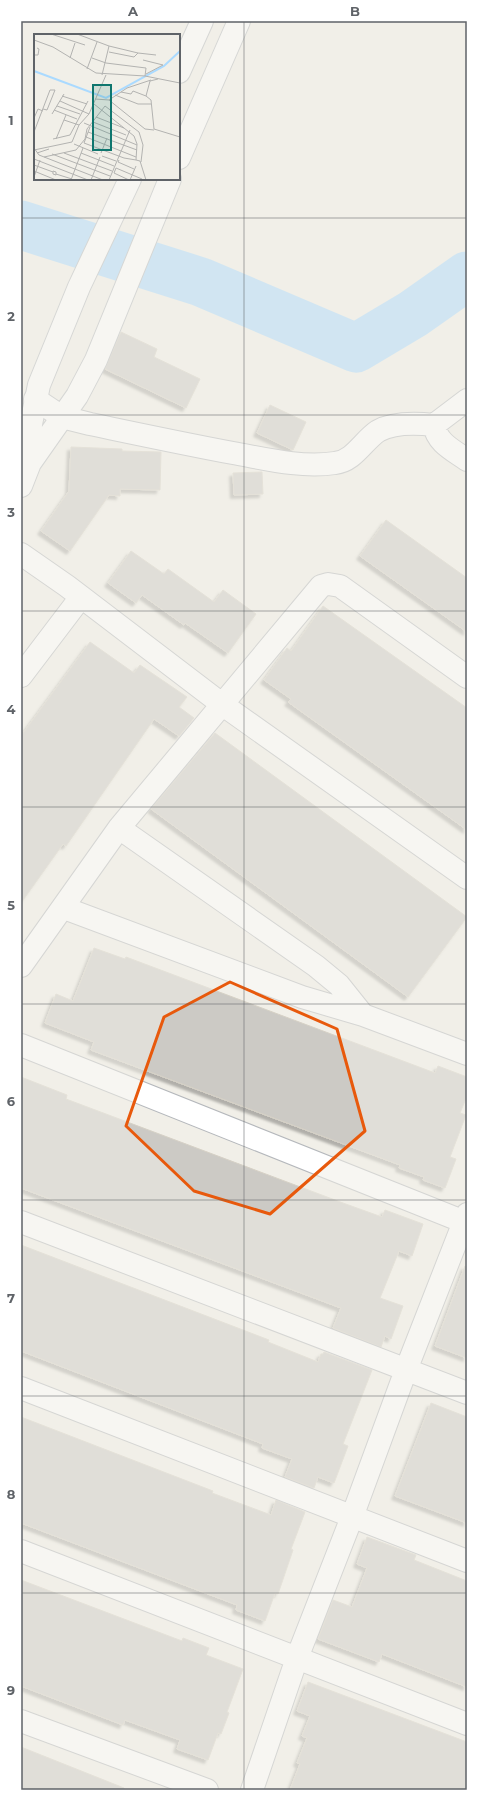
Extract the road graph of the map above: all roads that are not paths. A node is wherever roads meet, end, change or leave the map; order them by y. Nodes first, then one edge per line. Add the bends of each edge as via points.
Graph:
1 (202, 21) edge
2 (238, 21) edge
3 (180, 70) edge
4 (180, 156) edge
5 (130, 180) edge
6 (170, 180) edge
7 (35, 399) junction
8 (467, 400) edge
9 (62, 417) junction
10 (429, 424) junction
11 (467, 460) edge
12 (30, 463) junction
13 (21, 486) edge
14 (28, 559) edge
15 (74, 592) junction
16 (21, 676) edge
17 (467, 677) edge
18 (223, 705) junction
19 (119, 828) junction
20 (467, 878) edge
21 (64, 908) junction
22 (21, 966) edge
23 (363, 1015) junction
24 (21, 1045) edge
25 (467, 1054) edge
26 (466, 1219) edge
27 (21, 1222) edge
28 (406, 1370) junction
29 (21, 1388) edge
30 (467, 1393) edge
31 (352, 1517) junction
32 (21, 1552) edge
33 (467, 1561) edge
34 (297, 1658) junction
35 (21, 1721) edge
36 (467, 1724) edge
37 (207, 1790) edge
38 (252, 1790) edge

1 - 3 street
2 - 4 street
5 - 7 street via 79,287
6 - 9 street via 96,360 77,396
7 - 9 street
7 - 12 street via 31,424
8 - 10 street
9 - 10 street via 274,461 315,465 337,463 347,458 377,432 401,424
9 - 12 street
10 - 11 street via 441,441
12 - 13 street
14 - 15 street
15 - 16 street
15 - 18 street
17 - 18 street via 340,586 328,584 317,590
18 - 19 street
18 - 20 street
19 - 21 street
19 - 23 street via 316,966 338,985
21 - 22 street
21 - 23 street via 302,997
23 - 25 street
24 - 26 street
26 - 28 street
27 - 28 street
28 - 30 street
28 - 31 street
29 - 31 street
31 - 33 street
31 - 34 street
32 - 34 street
34 - 36 street
34 - 38 street
35 - 37 street

